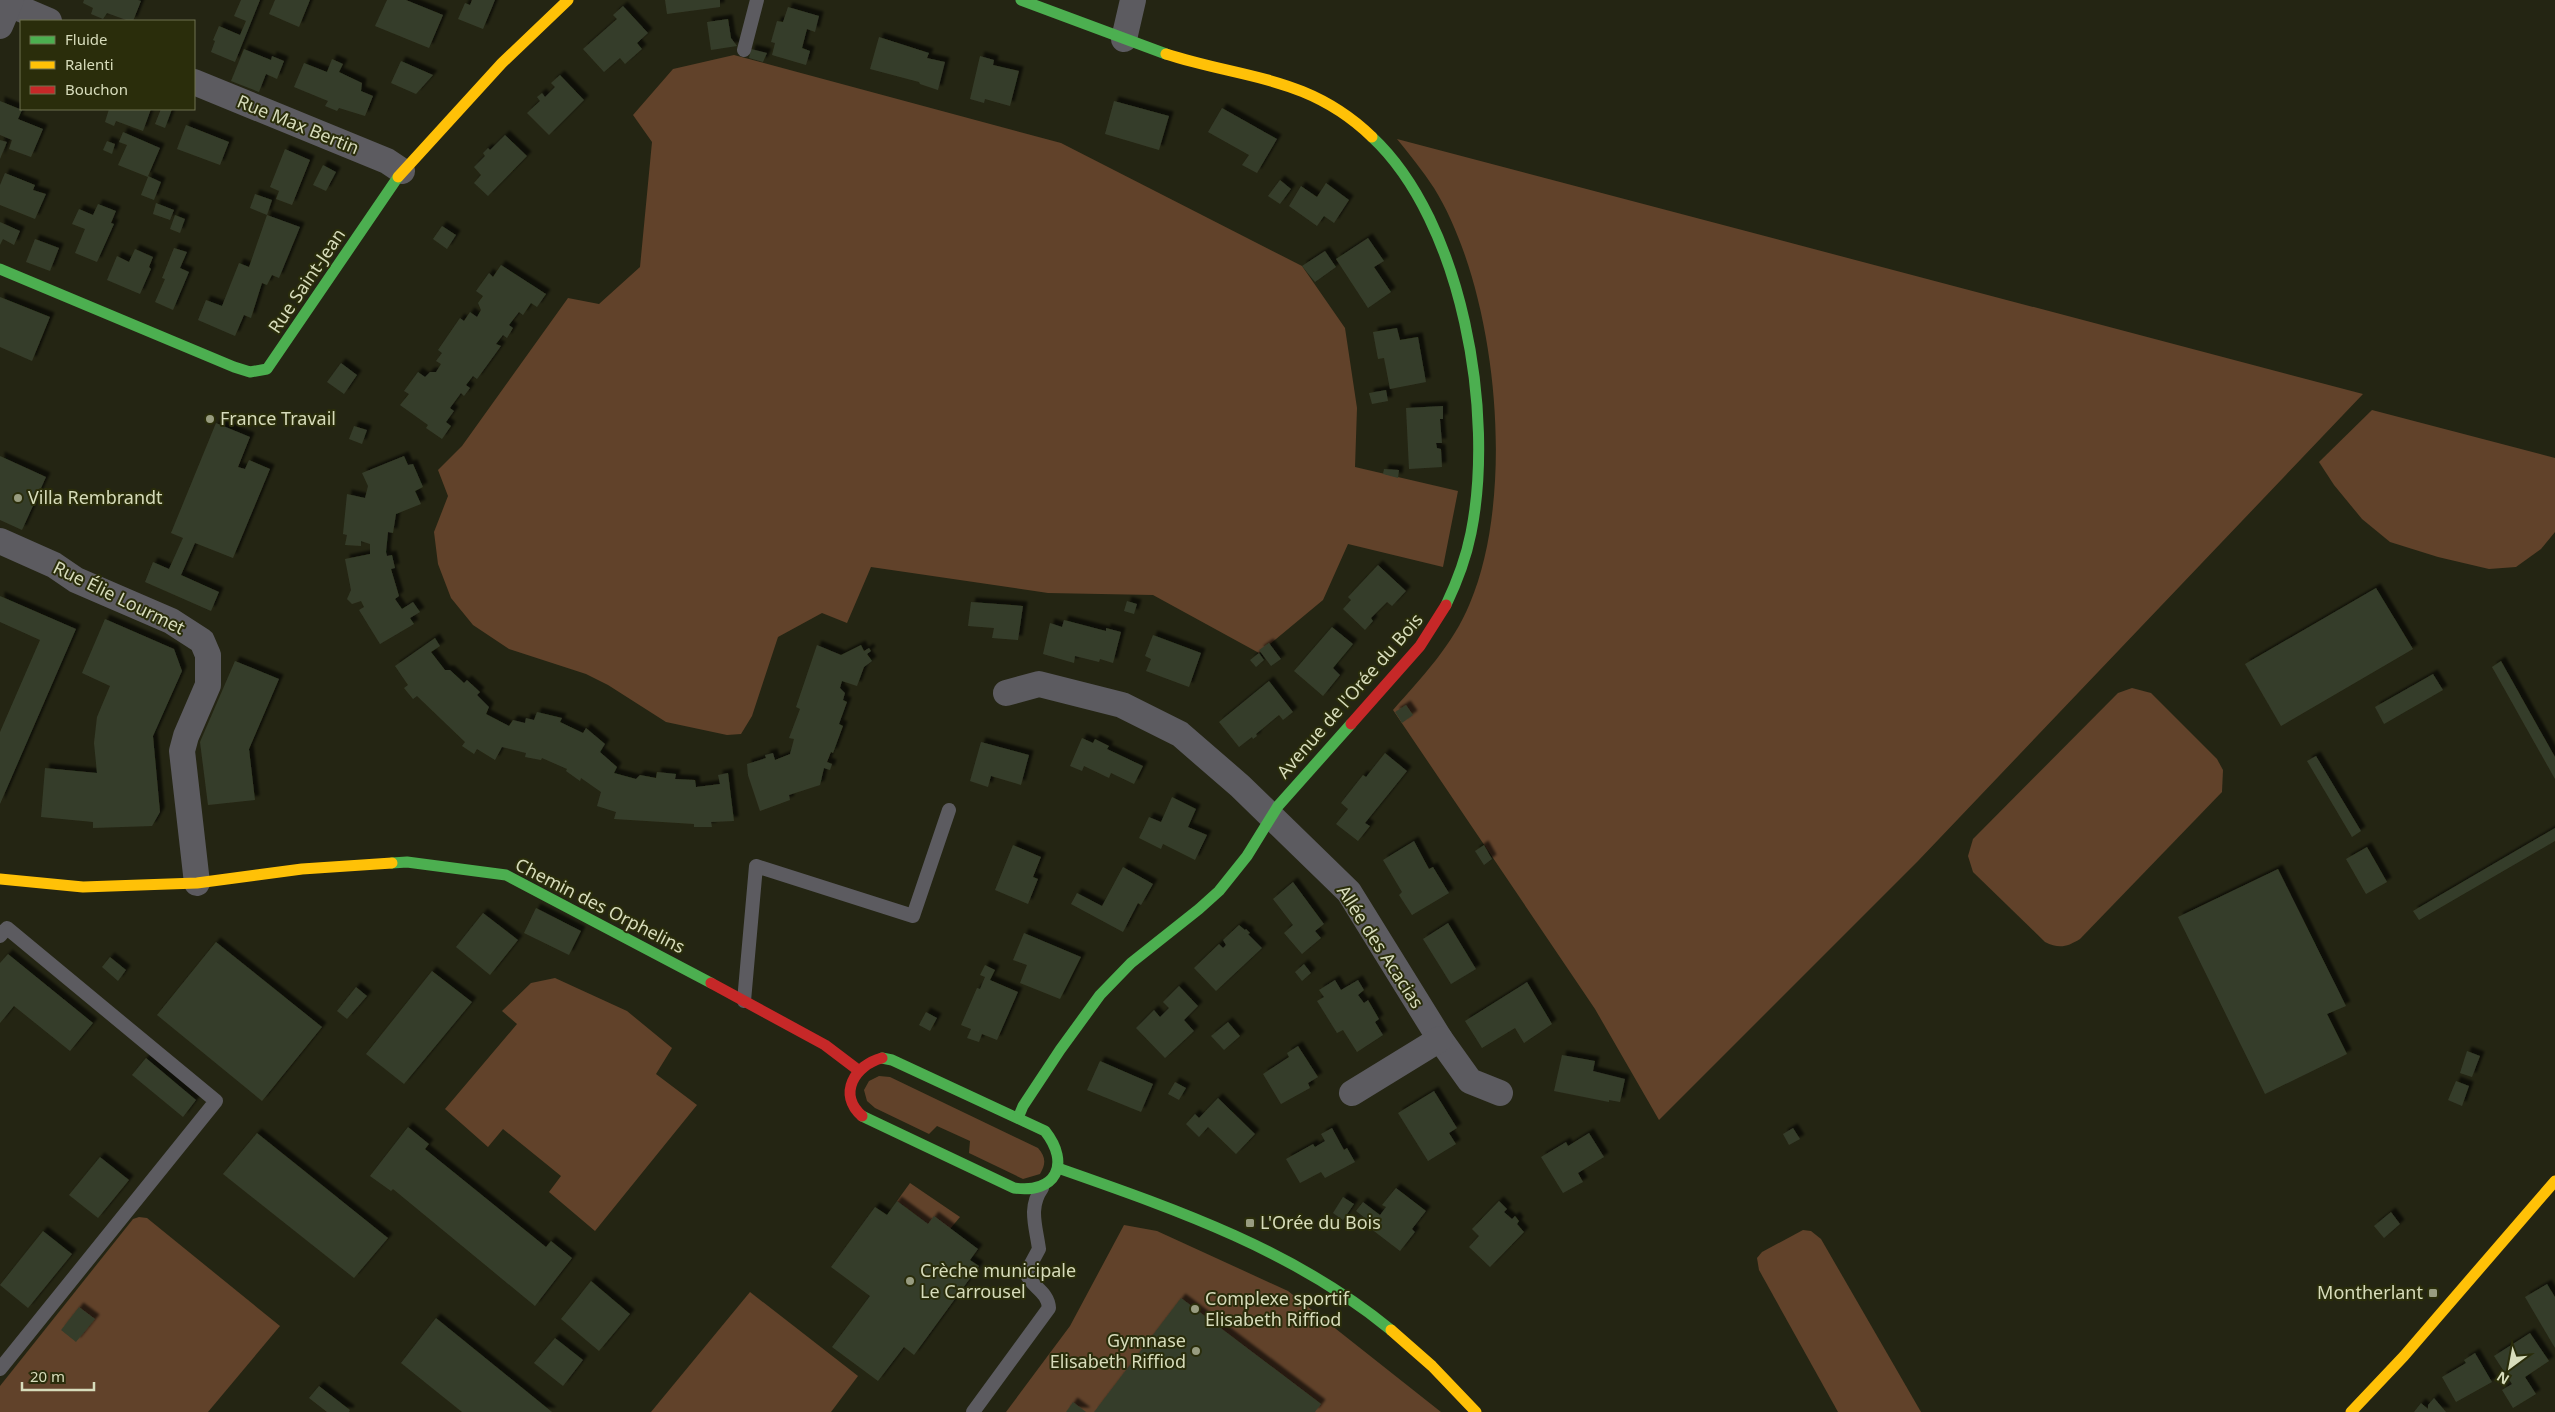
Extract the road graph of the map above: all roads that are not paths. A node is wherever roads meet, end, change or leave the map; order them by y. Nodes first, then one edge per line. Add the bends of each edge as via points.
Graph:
1 (568, 0) edge
2 (757, 0) edge
3 (1021, 0) edge
4 (1133, 0) edge
5 (5, 8) edge
6 (46, 20) edge
7 (1124, 39) junction
8 (744, 50) dead end
9 (195, 82) edge
10 (398, 176) junction
11 (0, 269) edge
12 (0, 541) edge
13 (1006, 692) dead end
14 (949, 810) dead end
15 (1272, 817) junction
16 (0, 879) edge
17 (197, 883) junction
18 (0, 936) edge
19 (744, 1000) junction
20 (1440, 1039) junction
21 (858, 1070) junction
22 (1352, 1093) dead end
23 (1500, 1093) dead end
24 (1018, 1118) junction
25 (1058, 1168) junction
26 (2555, 1181) edge
27 (1042, 1187) junction
28 (0, 1369) edge
29 (973, 1412) edge
30 (1476, 1412) edge
31 (2351, 1412) edge

1 - 10 street, Rue Saint-Jean via 502,63
2 - 8 lane
3 - 7 street, Avenue de l'Orée du Bois
4 - 7 street
5 - 6 street
7 - 15 street, Avenue de l'Orée du Bois via 1196,63 1296,89 1323,99 1352,118 1390,155 1417,192 1440,238 1463,320 1474,387 1476,488 1471,532 1453,592 1438,622 1420,646 1278,806
9 - 10 street, Rue Max Bertin via 387,161
10 - 11 street, Rue Saint-Jean via 272,364 260,372 234,367
12 - 17 street, Rue Élie Lourmet via 54,565 76,580 171,621 202,641 208,655 208,686 182,751
13 - 15 street, Allée des Acacias via 1039,684 1122,705 1180,734
14 - 19 lane via 912,916 756,866
15 - 20 street, Allée des Acacias via 1348,892
15 - 24 street, Avenue de l'Orée du Bois via 1210,900 1131,963 1105,991 1073,1032
16 - 17 street, Chemin des Orphelins via 84,887
17 - 19 street, Chemin des Orphelins via 302,869 407,862 506,876
18 - 28 lane via 7,928 216,1101
19 - 21 street, Chemin des Orphelins via 825,1045
20 - 22 street
20 - 23 street, Allée des Acacias via 1470,1081
21 - 24 street via 872,1060 892,1060
21 - 27 street via 850,1084 850,1095 860,1115 1014,1188 1026,1191
24 - 25 street via 1052,1138 1060,1156
25 - 27 street via 1050,1182
25 - 30 street via 1113,1186 1233,1234 1294,1265 1350,1298 1413,1347
26 - 31 street
27 - 29 lane via 1034,1204 1033,1220 1039,1248 1026,1273 1028,1279 1044,1293 1049,1308

